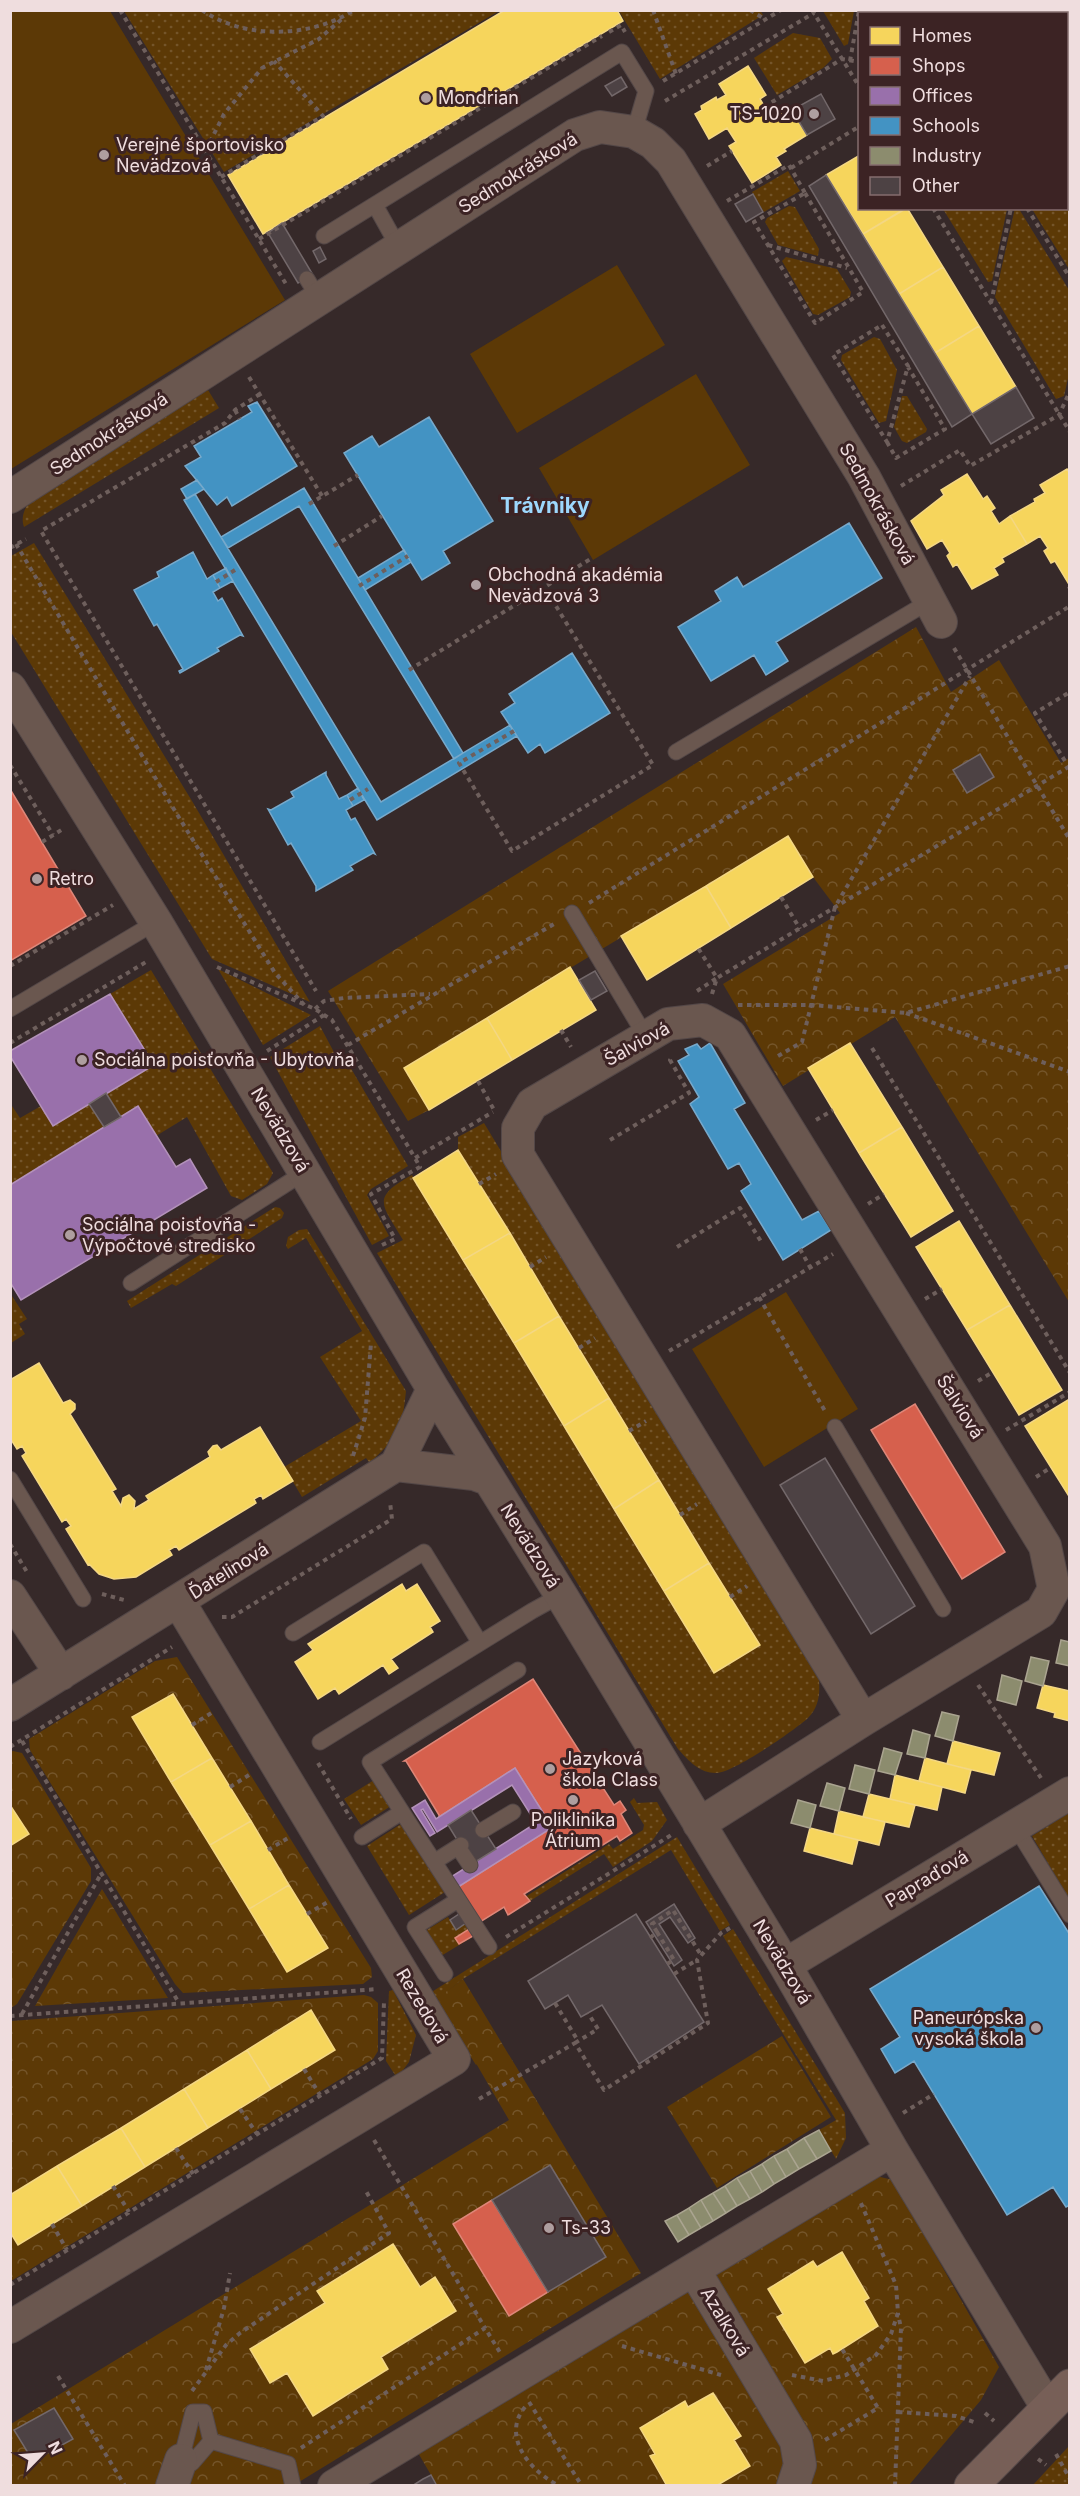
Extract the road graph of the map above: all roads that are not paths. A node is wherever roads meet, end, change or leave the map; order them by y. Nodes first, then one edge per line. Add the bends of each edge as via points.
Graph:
1 (634, 132) junction
2 (375, 205) junction
3 (324, 236) dead end
4 (399, 248) junction
5 (10, 497) edge
6 (941, 623) joint
7 (10, 688) edge
8 (676, 752) dead end
9 (572, 913) road end
10 (156, 922) junction
11 (10, 1009) edge
12 (646, 1038) junction
13 (304, 1172) junction
14 (131, 1283) dead end
15 (432, 1389) junction
16 (835, 1427) road end
17 (396, 1466) junction
18 (10, 1479) edge
19 (488, 1479) junction
20 (561, 1595) junction
21 (10, 1596) edge
22 (83, 1599) dead end
23 (179, 1602) junction
24 (943, 1608) dead end
25 (293, 1633) dead end
26 (480, 1643) junction
27 (518, 1670) dead end
28 (61, 1674) junction
29 (10, 1705) edge
30 (863, 1720) junction
31 (320, 1742) dead end
32 (1063, 1797) edge
33 (402, 1812) junction
34 (513, 1812) dead end
35 (1015, 1826) junction
36 (689, 1827) junction
37 (483, 1830) dead end
38 (362, 1837) road end
39 (434, 1862) junction
40 (470, 1865) dead end
41 (458, 1900) junction
42 (1070, 1915) edge
43 (489, 1947) road end
44 (784, 1965) junction
45 (446, 1974) dead end
46 (892, 2150) junction
47 (694, 2270) junction
48 (10, 2327) edge
49 (1058, 2396) edge
50 (211, 2441) junction
51 (796, 2471) edge
52 (177, 2473) edge
53 (293, 2486) edge
54 (334, 2486) edge
55 (971, 2486) edge

1 - 2 lane via 646,91 622,52
1 - 4 street, Sedmokrásková via 600,127 575,135
1 - 6 street, Sedmokrásková via 653,143 671,161 877,501
2 - 3 lane
2 - 4 lane
4 - 5 street, Sedmokrásková via 309,296 234,354
6 - 8 lane
7 - 10 street, Nevädzová
9 - 12 lane
10 - 11 lane
10 - 13 street, Nevädzová
12 - 30 street, Šalviová via 532,1104 519,1128 518,1155
12 - 30 street, Šalviová via 668,1024 702,1020 730,1035 1045,1546 1054,1589 1041,1612
13 - 14 lane
13 - 15 street, Nevädzová
15 - 17 street
15 - 19 street, Nevädzová
16 - 24 lane
17 - 19 street
17 - 23 street, Ďatelinová
18 - 22 lane
19 - 20 street, Nevädzová
20 - 26 lane
20 - 36 street, Nevädzová
21 - 28 street
23 - 28 street, Ďatelinová
23 - 48 street, Rezedová via 454,2059
25 - 26 lane via 424,1552
26 - 31 lane
27 - 33 lane via 370,1762
28 - 29 street, Ďatelinová
30 - 36 street, Šalviová
32 - 35 street, Papraďová
33 - 38 lane
33 - 39 lane
34 - 37 lane
35 - 42 lane
35 - 44 street, Papraďová
36 - 44 street, Nevädzová
39 - 40 lane via 459,1846
39 - 41 lane
41 - 43 lane
41 - 45 lane via 415,1927
44 - 46 street, Nevädzová
46 - 47 street, Azalková
46 - 49 street, Nevädzová
47 - 51 street, Azalková via 796,2441
47 - 54 street via 522,2390
49 - 55 main road
50 - 52 lane
50 - 52 lane via 204,2412 193,2412
50 - 53 lane via 288,2464

